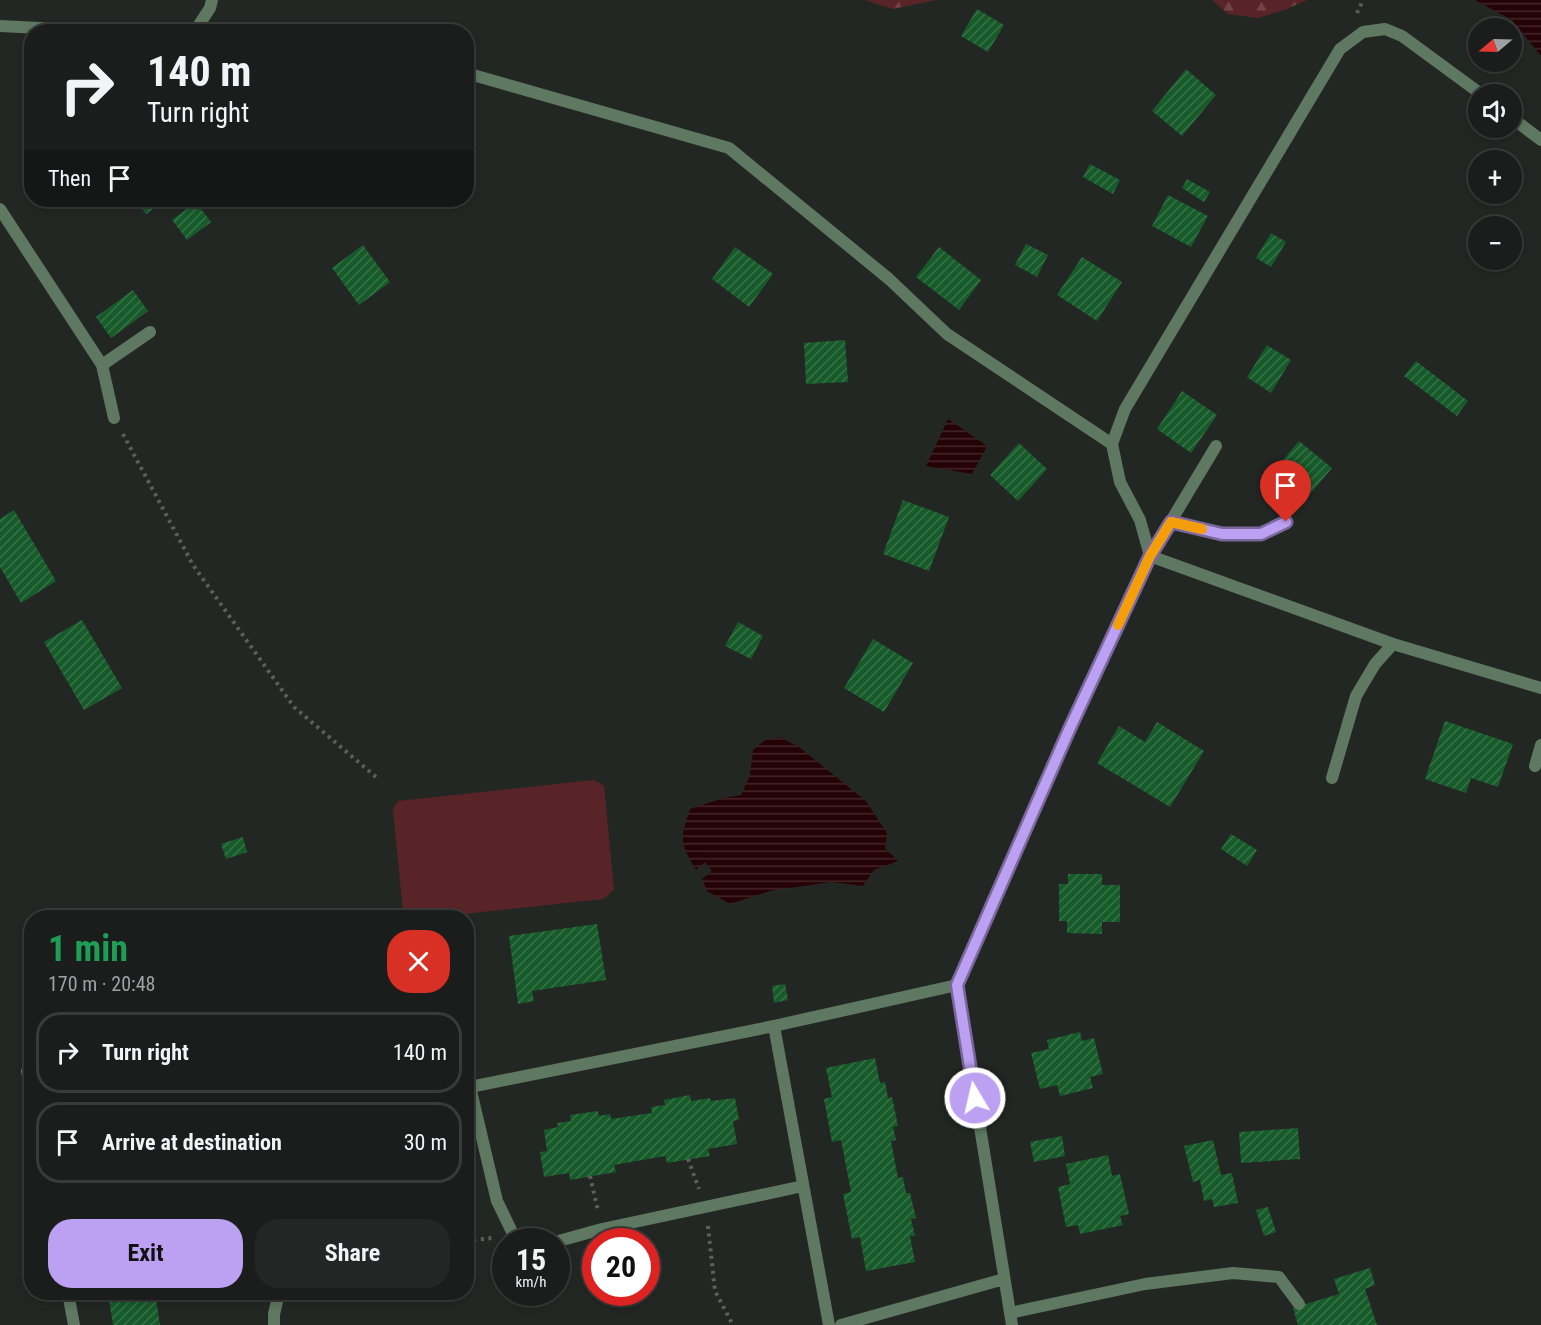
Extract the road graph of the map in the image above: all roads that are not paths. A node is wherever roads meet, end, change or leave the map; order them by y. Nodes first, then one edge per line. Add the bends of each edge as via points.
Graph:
1 (212, 0) edge
2 (200, 24) edge
3 (0, 26) edge
4 (24, 27) edge
5 (474, 75) edge
6 (1468, 85) edge
7 (1522, 126) edge
8 (1541, 140) edge
9 (0, 209) edge
10 (150, 332) dead end
11 (102, 365) junction
12 (114, 418) road end
13 (1112, 444) junction
14 (1216, 446) dead end
15 (1171, 522) junction
16 (1286, 522) dead end
17 (1150, 556) junction
18 (1393, 644) junction
19 (1541, 688) edge
20 (1541, 745) edge
21 (1535, 766) dead end
22 (1332, 778) dead end
23 (957, 985) junction
24 (774, 1026) junction
25 (474, 1087) edge
26 (474, 1112) edge
27 (803, 1186) junction
28 (510, 1228) edge
29 (570, 1238) edge
30 (1004, 1279) junction
31 (69, 1300) edge
32 (277, 1300) edge
33 (1299, 1304) dead end
34 (1011, 1319) edge
35 (74, 1325) edge
36 (274, 1325) edge
37 (829, 1325) edge
38 (841, 1325) edge

1 - 2 lane
3 - 4 lane
5 - 13 lane via 729,148 890,279 946,334
6 - 13 lane via 1402,36 1385,28 1363,32 1340,49 1125,410
7 - 8 lane
9 - 11 lane
10 - 11 lane
11 - 12 lane
13 - 17 lane via 1120,482 1140,520
14 - 15 lane
15 - 16 lane via 1222,534 1261,534
15 - 17 lane
17 - 18 lane
17 - 23 lane
18 - 19 lane
18 - 22 lane via 1375,664 1356,696
20 - 21 lane
23 - 24 lane
23 - 30 lane
24 - 25 lane
24 - 27 lane
26 - 28 lane via 496,1201
27 - 29 lane
27 - 37 lane
30 - 34 lane
30 - 38 lane
31 - 35 lane
32 - 36 lane
33 - 34 lane via 1279,1277 1233,1273 1145,1284

